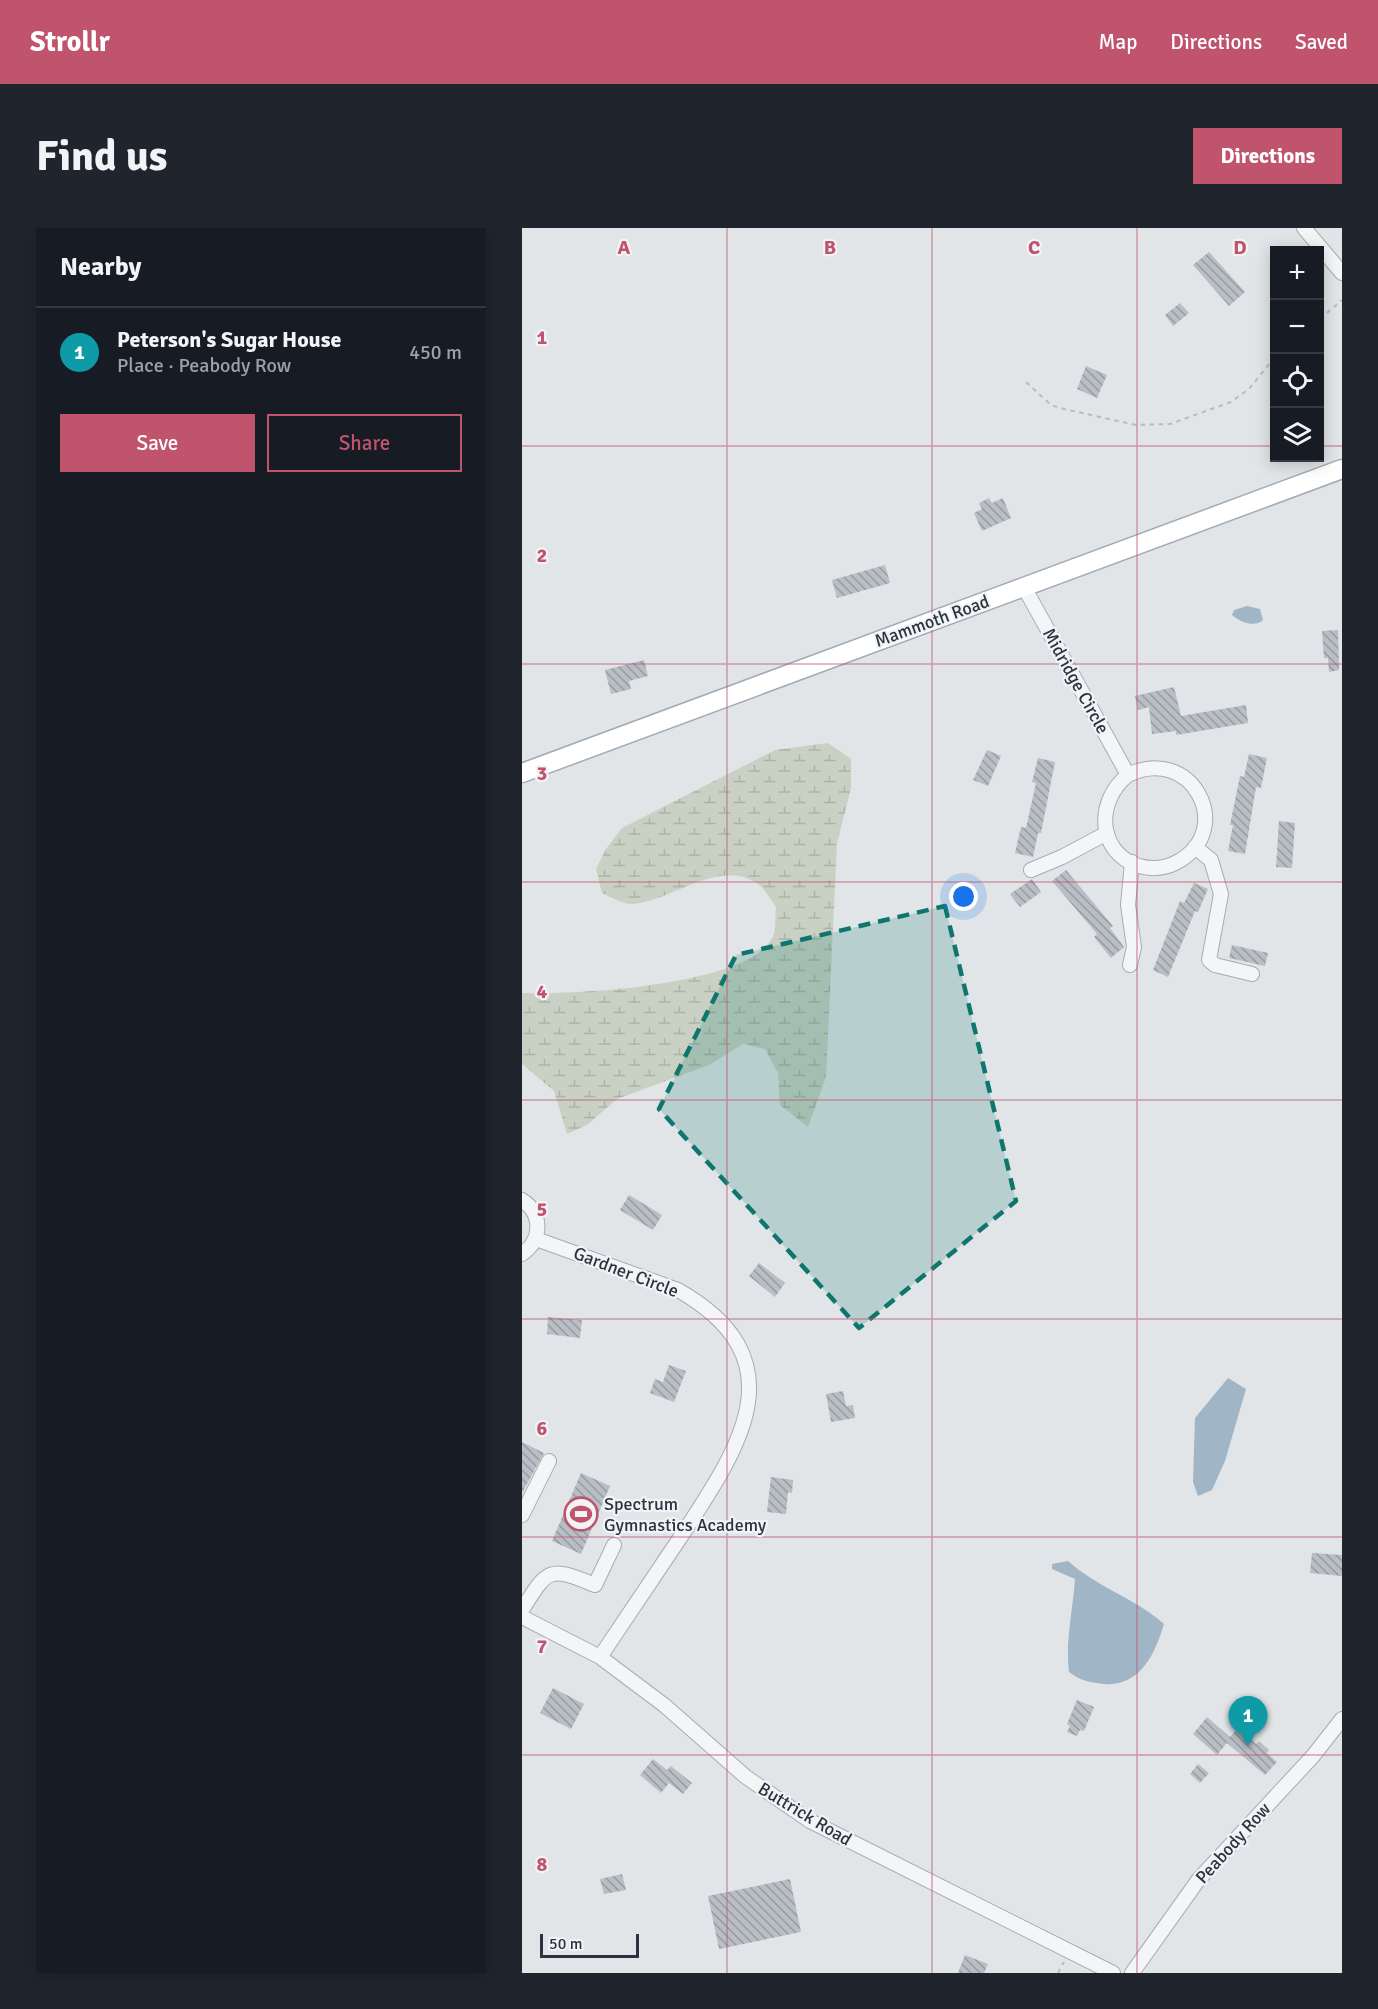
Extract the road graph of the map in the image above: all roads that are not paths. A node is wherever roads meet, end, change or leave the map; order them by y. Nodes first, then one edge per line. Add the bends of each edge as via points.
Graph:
1 (1304, 228) edge
2 (1342, 273) edge
3 (1342, 469) edge
4 (1024, 587) junction
5 (522, 773) edge
6 (1128, 775) junction
7 (1107, 833) junction
8 (1196, 847) junction
9 (1132, 862) junction
10 (1032, 870) dead end
11 (1130, 965) dead end
12 (1252, 974) dead end
13 (522, 1200) edge
14 (536, 1239) junction
15 (522, 1254) edge
16 (549, 1461) dead end
17 (522, 1515) edge
18 (614, 1545) dead end
19 (522, 1610) edge
20 (522, 1617) edge
21 (600, 1657) junction
22 (1342, 1719) edge
23 (1113, 1973) edge
24 (1132, 1973) edge

1 - 2 street
3 - 4 main road, Mammoth Road
4 - 5 main road, Mammoth Road
4 - 6 street, Midridge Circle
6 - 7 street via 1108,797 1104,817
6 - 8 street via 1146,768 1165,768 1190,782 1201,798 1205,817
7 - 9 street via 1119,854
7 - 10 street
8 - 9 street via 1184,859 1166,867
8 - 12 street via 1211,860 1221,894 1209,960
9 - 11 street via 1128,905 1134,947
13 - 14 street via 537,1218
14 - 15 street
14 - 21 street, Gardner Circle via 694,1299 725,1329 739,1350 747,1374 746,1423 726,1466
16 - 17 street
18 - 19 street via 595,1585 564,1572 549,1574
20 - 21 street, Buttrick Road
21 - 23 street, Buttrick Road via 664,1705 746,1777 810,1821
22 - 24 street, Peabody Row via 1313,1756 1199,1879

